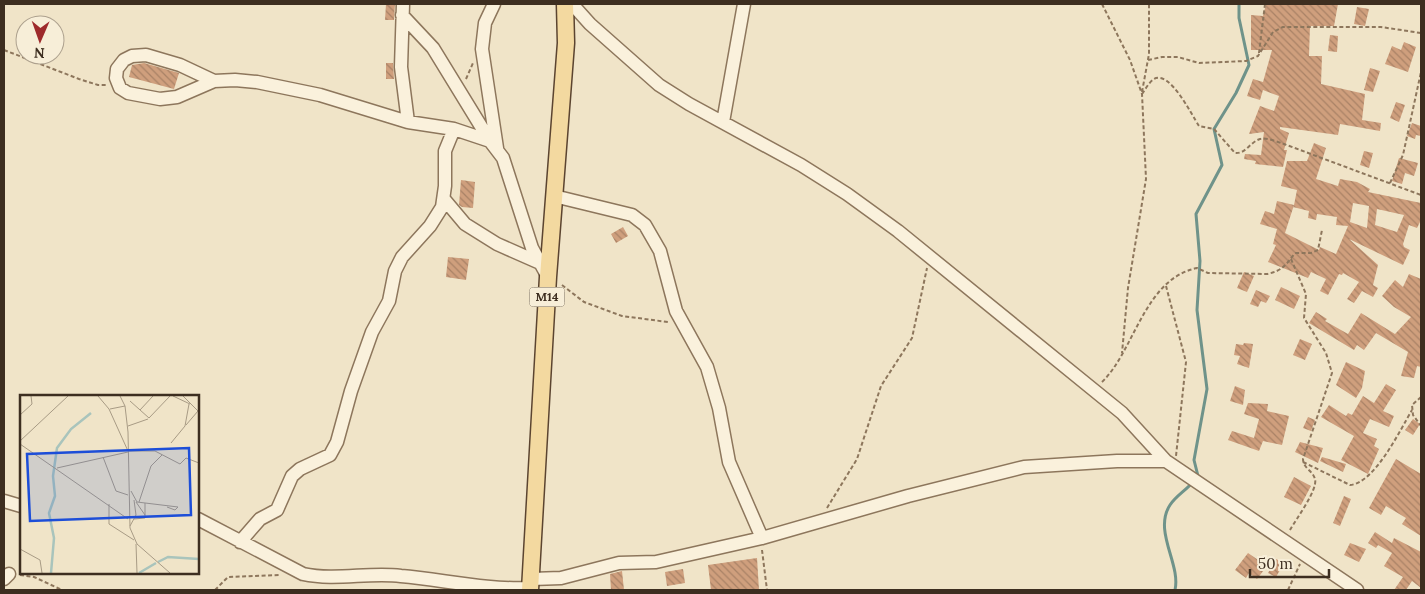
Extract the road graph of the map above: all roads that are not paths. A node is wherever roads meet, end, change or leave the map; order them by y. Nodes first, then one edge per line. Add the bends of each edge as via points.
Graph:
1 (494, 4) edge
2 (564, 4) edge
3 (572, 4) edge
4 (744, 4) edge
5 (403, 10) edge
6 (214, 81) junction
7 (408, 122) junction
8 (723, 122) junction
9 (454, 129) junction
10 (494, 145) junction
11 (554, 196) junction
12 (444, 199) junction
13 (544, 270) junction
14 (1170, 465) junction
15 (4, 501) edge
16 (20, 506) edge
17 (199, 519) edge
18 (762, 538) junction
19 (240, 542) junction
20 (535, 585) edge
21 (1357, 590) edge

1 - 10 street via 485,23 482,49
2 - 11 main road, M14 via 566,43
3 - 8 street via 659,86
4 - 8 street
5 - 7 street via 401,67
5 - 10 street via 434,48
6 - 6 street via 146,55 124,60 117,69 116,78 128,93 160,99 195,91
6 - 7 street via 250,82 312,94
7 - 9 street
8 - 14 street via 801,164 929,256 1122,413
9 - 10 street
9 - 12 street via 445,150
10 - 13 street via 510,176 526,232
11 - 13 main road, M14
11 - 18 street via 632,215 652,235 660,251 676,311 707,367 720,408 729,462
12 - 13 street via 465,224
12 - 19 street via 430,226 413,242 395,271 389,301 372,332 351,391 340,437 330,455 292,476 277,510 260,519
13 - 20 main road, M14
14 - 18 street via 1107,462 1024,467
14 - 21 street
15 - 16 street
17 - 19 street
18 - 20 street via 656,562 619,563
19 - 20 street via 303,574 340,578 401,576 500,589

